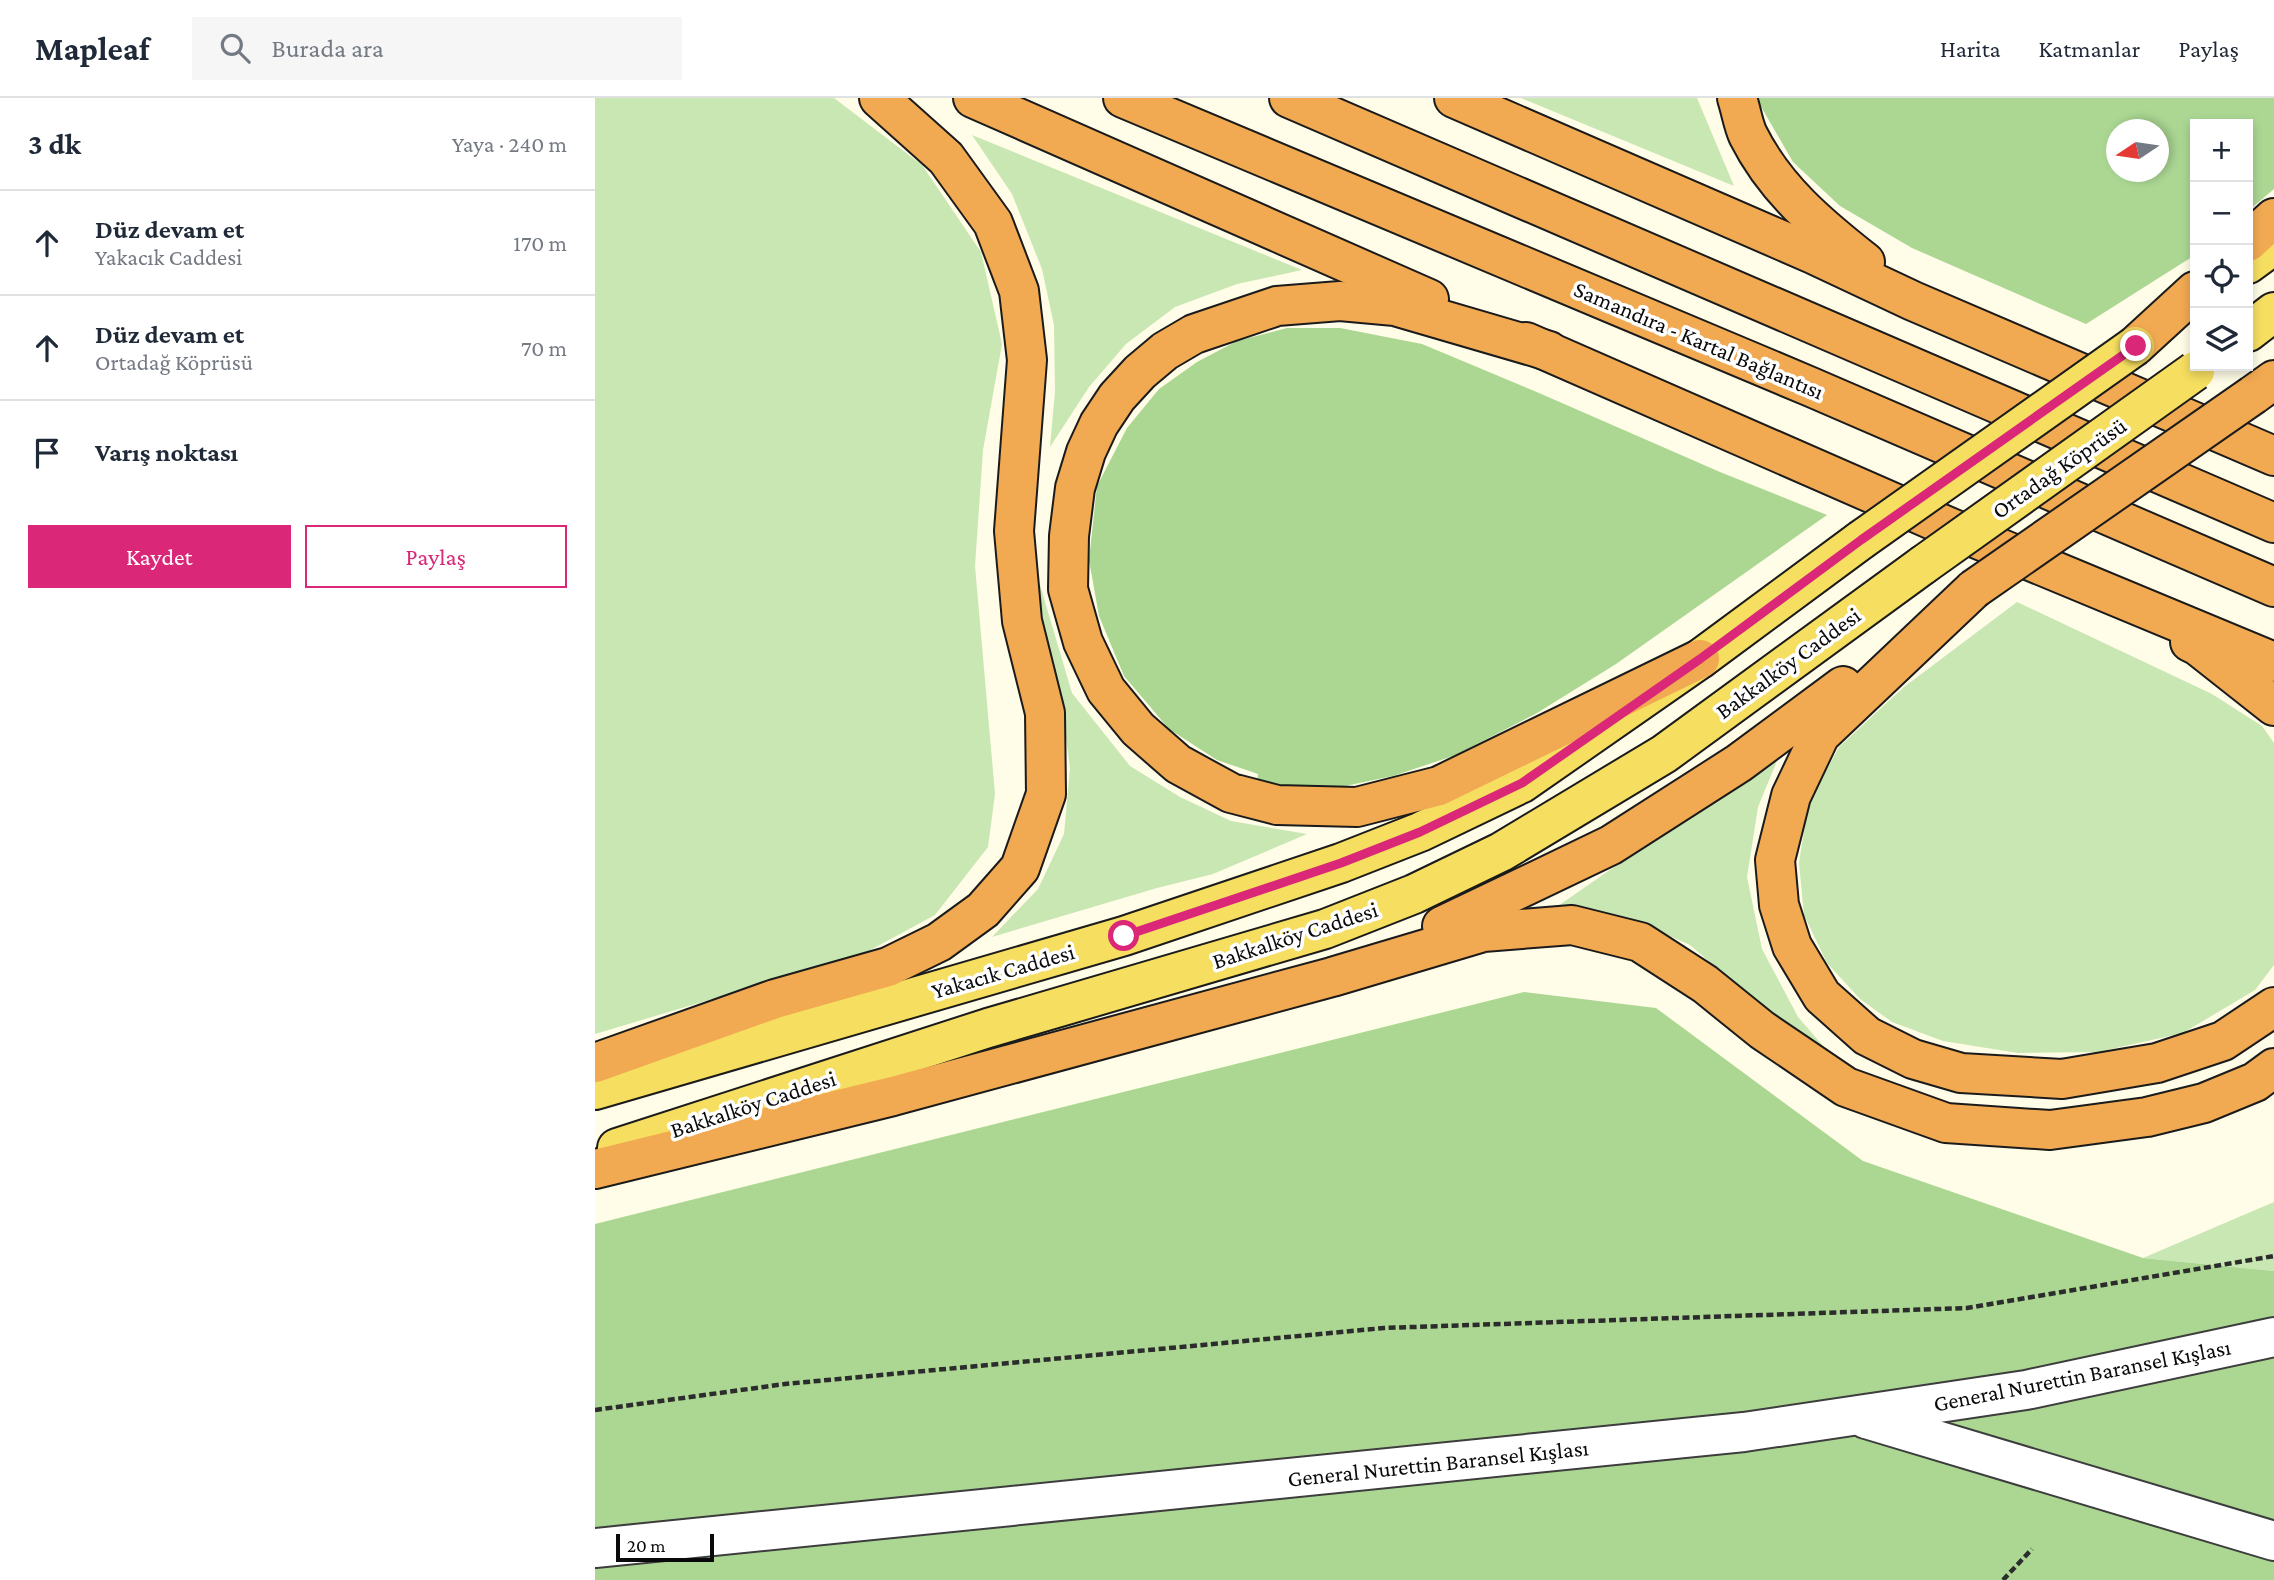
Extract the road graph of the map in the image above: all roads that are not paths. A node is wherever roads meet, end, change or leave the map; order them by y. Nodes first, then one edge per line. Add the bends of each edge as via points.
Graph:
1 (879, 98) edge
2 (972, 98) edge
3 (1123, 98) edge
4 (1289, 98) edge
5 (1454, 98) edge
6 (1737, 98) edge
7 (2274, 218) edge
8 (2253, 237) edge
9 (2274, 246) edge
10 (2253, 261) edge
11 (2190, 295) edge
12 (1913, 301) junction
13 (2190, 306) edge
14 (2274, 312) edge
15 (2253, 328) edge
16 (2136, 346) junction
17 (1549, 351) junction
18 (2195, 371) edge
19 (2263, 387) edge
20 (2274, 456) edge
21 (2274, 523) edge
22 (1951, 528) junction
23 (1923, 565) joint
24 (2274, 587) edge
25 (1975, 589) junction
26 (1700, 659) junction
27 (2274, 662) edge
28 (2274, 706) edge
29 (1332, 977) junction
30 (2274, 1007) edge
31 (595, 1063) edge
32 (2274, 1068) edge
33 (595, 1090) edge
34 (595, 1155) edge
35 (595, 1169) edge
36 (2274, 1336) edge
37 (1854, 1416) junction
38 (2274, 1541) edge
39 (595, 1548) edge

1 - 31 highway via 946,158 993,223 1019,291 1027,360 1014,531 1022,621 1045,713 1046,794 1020,869 983,910 939,942 888,967 775,999
2 - 17 highway
3 - 24 highway, Samandıra - Kartal Bağlantısı
4 - 21 highway
5 - 12 highway
6 - 12 highway via 1747,133 1801,209
7 - 8 highway
9 - 10 main road
11 - 16 highway
12 - 20 highway
13 - 16 main road
14 - 15 main road
16 - 26 main road, Yakacık Caddesi, bridge
17 - 22 highway
17 - 26 highway via 1395,306 1340,301 1277,306 1194,334 1165,351 1117,397 1099,424 1075,488 1068,589 1083,642 1106,690 1138,729 1178,764 1231,793 1277,805 1357,807 1439,786
18 - 23 main road, Ortadağ Köprüsü, bridge
19 - 25 highway, bridge
22 - 27 highway
22 - 28 highway via 2197,646
23 - 34 main road, Bakkalköy Caddesi via 1664,754 1501,852 1414,894 1325,929 988,1028
25 - 29 highway via 1739,763 1611,845
25 - 30 highway via 1820,735 1791,796 1775,860 1779,905 1792,946 1822,996 1867,1035 1913,1059 1961,1073 2062,1079 2157,1063 2223,1041
26 - 33 main road, Yakacık Caddesi via 1522,783 1420,832 1124,936
29 - 32 highway via 1483,932 1572,925 1640,942 1846,1087 1946,1123 2050,1130 2147,1117 2203,1103 2255,1082
29 - 35 highway via 893,1096
36 - 37 lane, General Nurettin Baransel Kışlası via 2026,1391
37 - 38 lane
37 - 39 lane, General Nurettin Baransel Kışlası via 1744,1432

